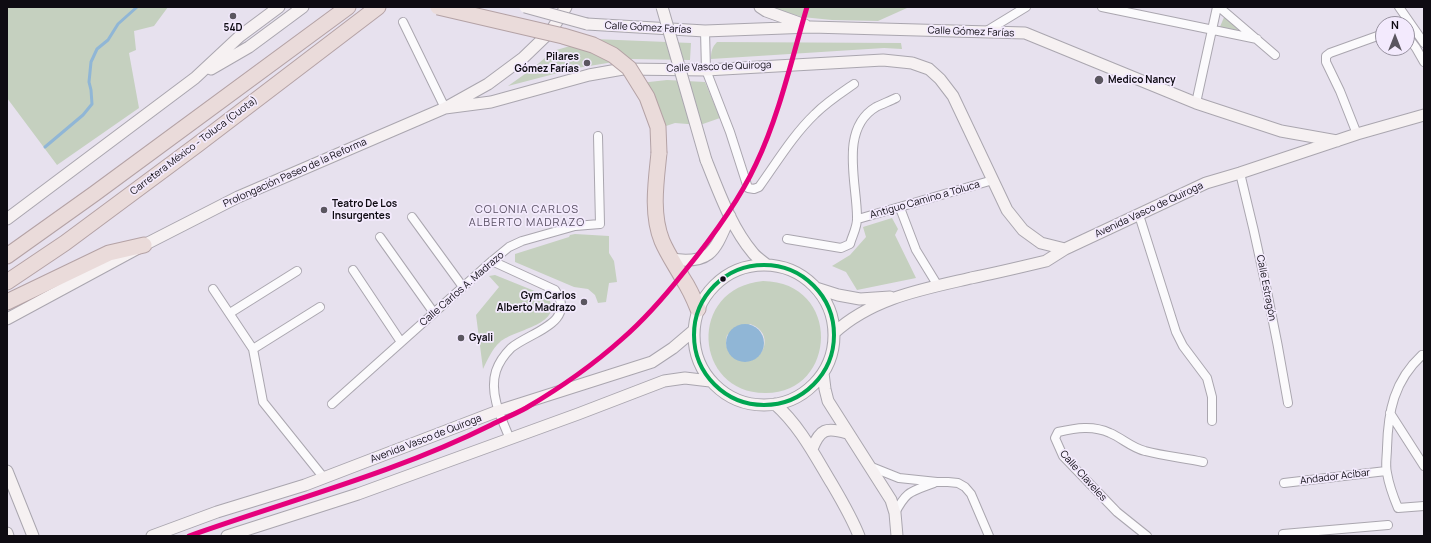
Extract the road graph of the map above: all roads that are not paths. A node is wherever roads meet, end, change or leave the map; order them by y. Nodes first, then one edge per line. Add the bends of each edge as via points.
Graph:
1 (279, 7) edge
2 (303, 7) edge
3 (348, 7) edge
4 (378, 7) edge
5 (438, 7) edge
6 (525, 7) edge
7 (566, 7) edge
8 (662, 7) edge
9 (760, 7) edge
10 (1026, 7) edge
11 (1102, 7) edge
12 (1218, 7) edge
13 (1399, 7) edge
14 (403, 22) dead end
15 (811, 27) junction
16 (1212, 29) junction
17 (705, 31) junction
18 (984, 32) junction
19 (1375, 37) edge
20 (1257, 39) junction
21 (1424, 43) edge
22 (1415, 47) edge
23 (1275, 55) dead end
24 (1424, 62) edge
25 (706, 70) junction
26 (196, 78) junction
27 (854, 84) dead end
28 (896, 98) dead end
29 (1196, 103) junction
30 (445, 108) junction
31 (1424, 115) edge
32 (1357, 134) junction
33 (598, 136) dead end
34 (1337, 140) junction
35 (1240, 173) junction
36 (993, 180) junction
37 (900, 208) junction
38 (730, 216) junction
39 (1139, 216) junction
40 (412, 217) dead end
41 (858, 219) junction
42 (7, 220) edge
43 (380, 237) dead end
44 (787, 239) dead end
45 (144, 245) junction
46 (1065, 249) junction
47 (7, 256) edge
48 (671, 259) junction
49 (492, 261) junction
50 (766, 265) junction
51 (353, 270) dead end
52 (297, 271) dead end
53 (7, 282) edge
54 (938, 286) junction
55 (463, 287) junction
56 (816, 288) junction
57 (213, 290) dead end
58 (897, 297) junction
59 (7, 302) edge
60 (320, 307) dead end
61 (698, 309) junction
62 (230, 313) junction
63 (434, 313) junction
64 (7, 319) edge
65 (694, 330) junction
66 (834, 333) junction
67 (401, 342) junction
68 (253, 349) junction
69 (1423, 356) edge
70 (823, 373) junction
71 (710, 381) junction
72 (1288, 403) dead end
73 (332, 404) dead end
74 (775, 404) junction
75 (498, 411) junction
76 (1390, 412) junction
77 (1212, 421) dead end
78 (847, 433) junction
79 (510, 439) junction
80 (812, 449) junction
81 (1204, 462) dead end
82 (869, 466) junction
83 (1424, 466) edge
84 (7, 471) edge
85 (1386, 471) junction
86 (324, 478) junction
87 (937, 482) junction
88 (1284, 483) dead end
89 (1424, 506) edge
90 (895, 513) junction
91 (1388, 525) dead end
92 (7, 532) edge
93 (1282, 534) dead end
94 (8, 536) edge
95 (33, 536) edge
96 (152, 536) edge
97 (227, 536) edge
98 (860, 536) edge
99 (897, 536) edge
100 (989, 536) edge
101 (1147, 536) edge

1 - 26 main road via 240,36
2 - 26 main road via 249,47
3 - 47 highway, Carretera México - Toluca (Cuota)
4 - 53 highway, Carretera México - Toluca (Cuota) via 191,150 65,243
5 - 48 highway, bridge via 593,45 614,55 629,68 647,97 658,127 659,153 655,190 657,223
6 - 17 main road, Calle Gómez Farías, bridge via 587,24
7 - 30 main road, Prolongación Paseo de la Reforma via 552,31 523,58 488,84
8 - 38 main road, bridge via 706,160
9 - 15 main road
10 - 18 street
11 - 16 street
12 - 16 street
12 - 20 street
13 - 21 street
14 - 30 street
15 - 17 main road, Calle Gómez Farías
15 - 18 main road, Calle Gómez Farías
16 - 20 street
16 - 29 street
17 - 25 street
18 - 29 main road, Calle Gómez Farías via 1025,33
19 - 32 street via 1330,52 1326,56 1326,62
20 - 23 street
22 - 24 street
25 - 27 street via 748,188 751,189 759,187 794,137 815,114
25 - 30 main road, Calle Vasco de Quiroga via 623,69 589,75 491,102
25 - 36 main road, Calle Vasco de Quiroga via 882,60 912,63 929,69 953,96
26 - 42 main road
28 - 41 street via 875,108 856,130 853,171
29 - 34 main road, Calle Gómez Farías via 1281,131
30 - 45 main road, Prolongación Paseo de la Reforma via 238,197
31 - 32 main road, Avenida Vasco de Quiroga
32 - 34 main road, Avenida Vasco de Quiroga
33 - 49 street, Calle Carlos A. Madrazo via 600,224 575,226 522,241 509,247
34 - 35 main road, Avenida Vasco de Quiroga
35 - 39 main road, Avenida Vasco de Quiroga via 1196,187
35 - 72 street, Calle Estragón via 1255,233
36 - 37 street, Antiguo Camino a Toluca
36 - 46 main road, Calle Vasco de Quiroga via 1007,210 1023,230 1041,243
37 - 41 street, Antiguo Camino a Toluca
37 - 54 street via 916,250
38 - 48 main road via 715,249 707,256 687,261
38 - 50 main road via 746,244
39 - 46 main road, Avenida Vasco de Quiroga
39 - 77 street via 1176,332 1183,346 1207,378 1212,397
40 - 55 street
41 - 44 street via 850,244 840,248
43 - 63 street
45 - 59 highway via 109,253
45 - 64 main road, Prolongación Paseo de la Reforma
46 - 54 main road, Avenida Vasco de Quiroga via 1046,261
48 - 61 highway
49 - 55 street, Calle Carlos A. Madrazo
49 - 75 street via 555,290 561,299 562,307 558,317 551,324 512,348 503,357 496,372 494,390
50 - 56 main road via 794,272 806,278
50 - 61 main road via 745,267 725,276 709,291
51 - 67 street
52 - 62 street
54 - 58 main road, Avenida Vasco de Quiroga
55 - 63 street, Calle Carlos A. Madrazo
56 - 58 main road, Avenida Vasco de Quiroga via 860,299
56 - 66 main road via 829,309
57 - 62 street
58 - 66 main road, Avenida Vasco de Quiroga via 863,312
60 - 68 street
61 - 65 main road
62 - 68 street
63 - 67 street, Calle Carlos A. Madrazo
65 - 71 main road via 697,357
65 - 75 main road, Avenida Vasco de Quiroga via 652,362
66 - 70 main road via 831,354
67 - 73 street, Calle Carlos A. Madrazo
68 - 86 street via 263,402
69 - 76 street via 1413,363 1404,375
70 - 74 main road via 802,393
70 - 78 main road via 828,401
71 - 74 main road via 740,400 757,404
71 - 79 main road via 685,378 664,381
74 - 80 main road via 791,420
75 - 79 street
75 - 86 main road, Avenida Vasco de Quiroga
76 - 83 street
76 - 85 street
78 - 80 main road via 836,430 821,433
78 - 82 main road
79 - 97 main road via 358,494
80 - 98 main road
81 - 101 street, Calle Claveles via 1144,451 1099,428 1058,432 1054,438 1063,456 1117,512
82 - 87 street via 899,478
82 - 90 main road via 891,500
84 - 95 main road
85 - 88 street, Andador Acíbar
85 - 89 street via 1398,508
86 - 96 main road, Avenida Vasco de Quiroga
87 - 90 street via 910,492
87 - 100 street via 965,486
90 - 99 main road
91 - 93 street
92 - 94 main road

